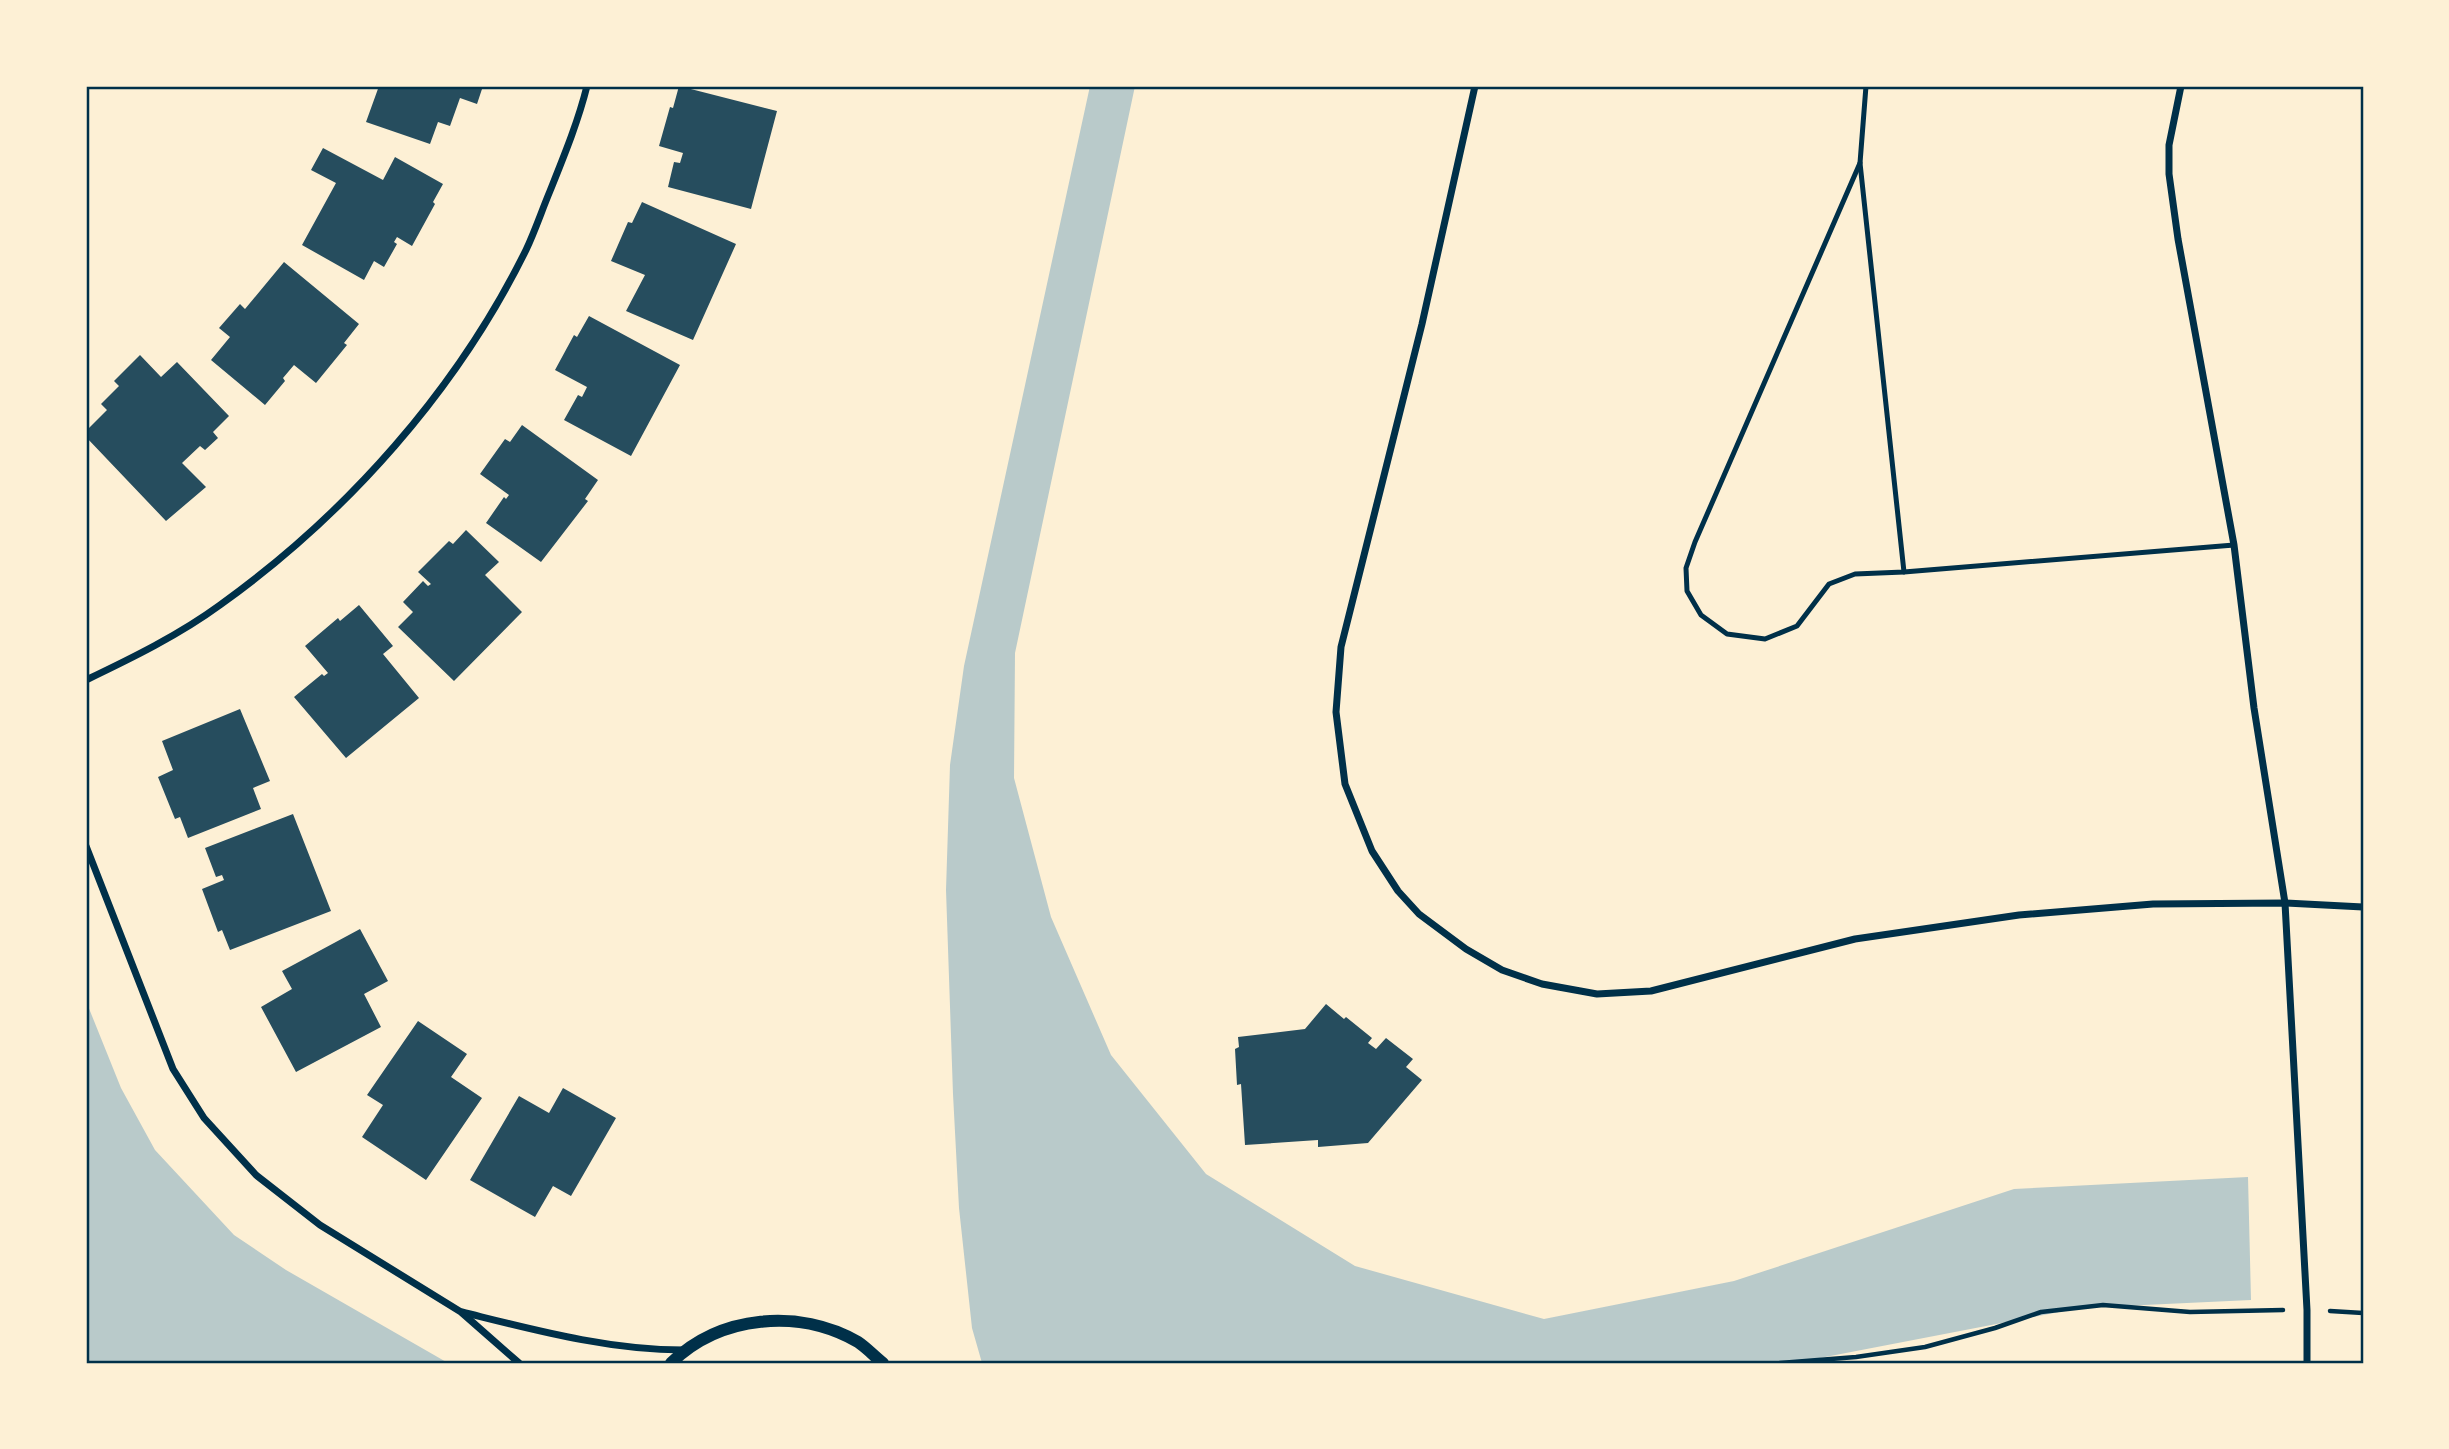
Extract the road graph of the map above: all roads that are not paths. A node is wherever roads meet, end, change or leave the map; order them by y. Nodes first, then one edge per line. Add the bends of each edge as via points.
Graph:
1 (587, 86) edge
2 (1475, 86) edge
3 (1866, 86) edge
4 (2181, 86) edge
5 (1860, 163) junction
6 (2234, 545) junction
7 (1904, 572) junction
8 (86, 680) edge
9 (86, 846) edge
10 (2285, 903) junction
11 (2363, 908) edge
12 (461, 1312) junction
13 (684, 1350) junction
14 (519, 1363) edge
15 (671, 1363) edge
16 (884, 1363) edge
17 (2307, 1363) edge

1 - 8 street via 569,145 526,249 452,373 410,427 365,478 264,571 199,618
2 - 10 street via 1422,324 1341,647 1336,712 1345,784 1372,851 1419,914 1502,970 1542,984 1597,994 1651,991 1855,939 2019,915 2153,904
3 - 5 lane
4 - 6 street via 2169,145 2169,174
5 - 7 lane
5 - 7 lane via 1695,542 1686,568 1687,591 1701,615 1727,634 1765,639 1797,626 1829,584 1855,574
6 - 7 lane
6 - 10 street
9 - 12 street via 173,1069 204,1118 256,1175 320,1225
10 - 11 street
10 - 17 street
12 - 13 street via 563,1337 646,1350
12 - 14 street
13 - 15 street
13 - 16 street via 725,1329 770,1320 815,1324 859,1343

